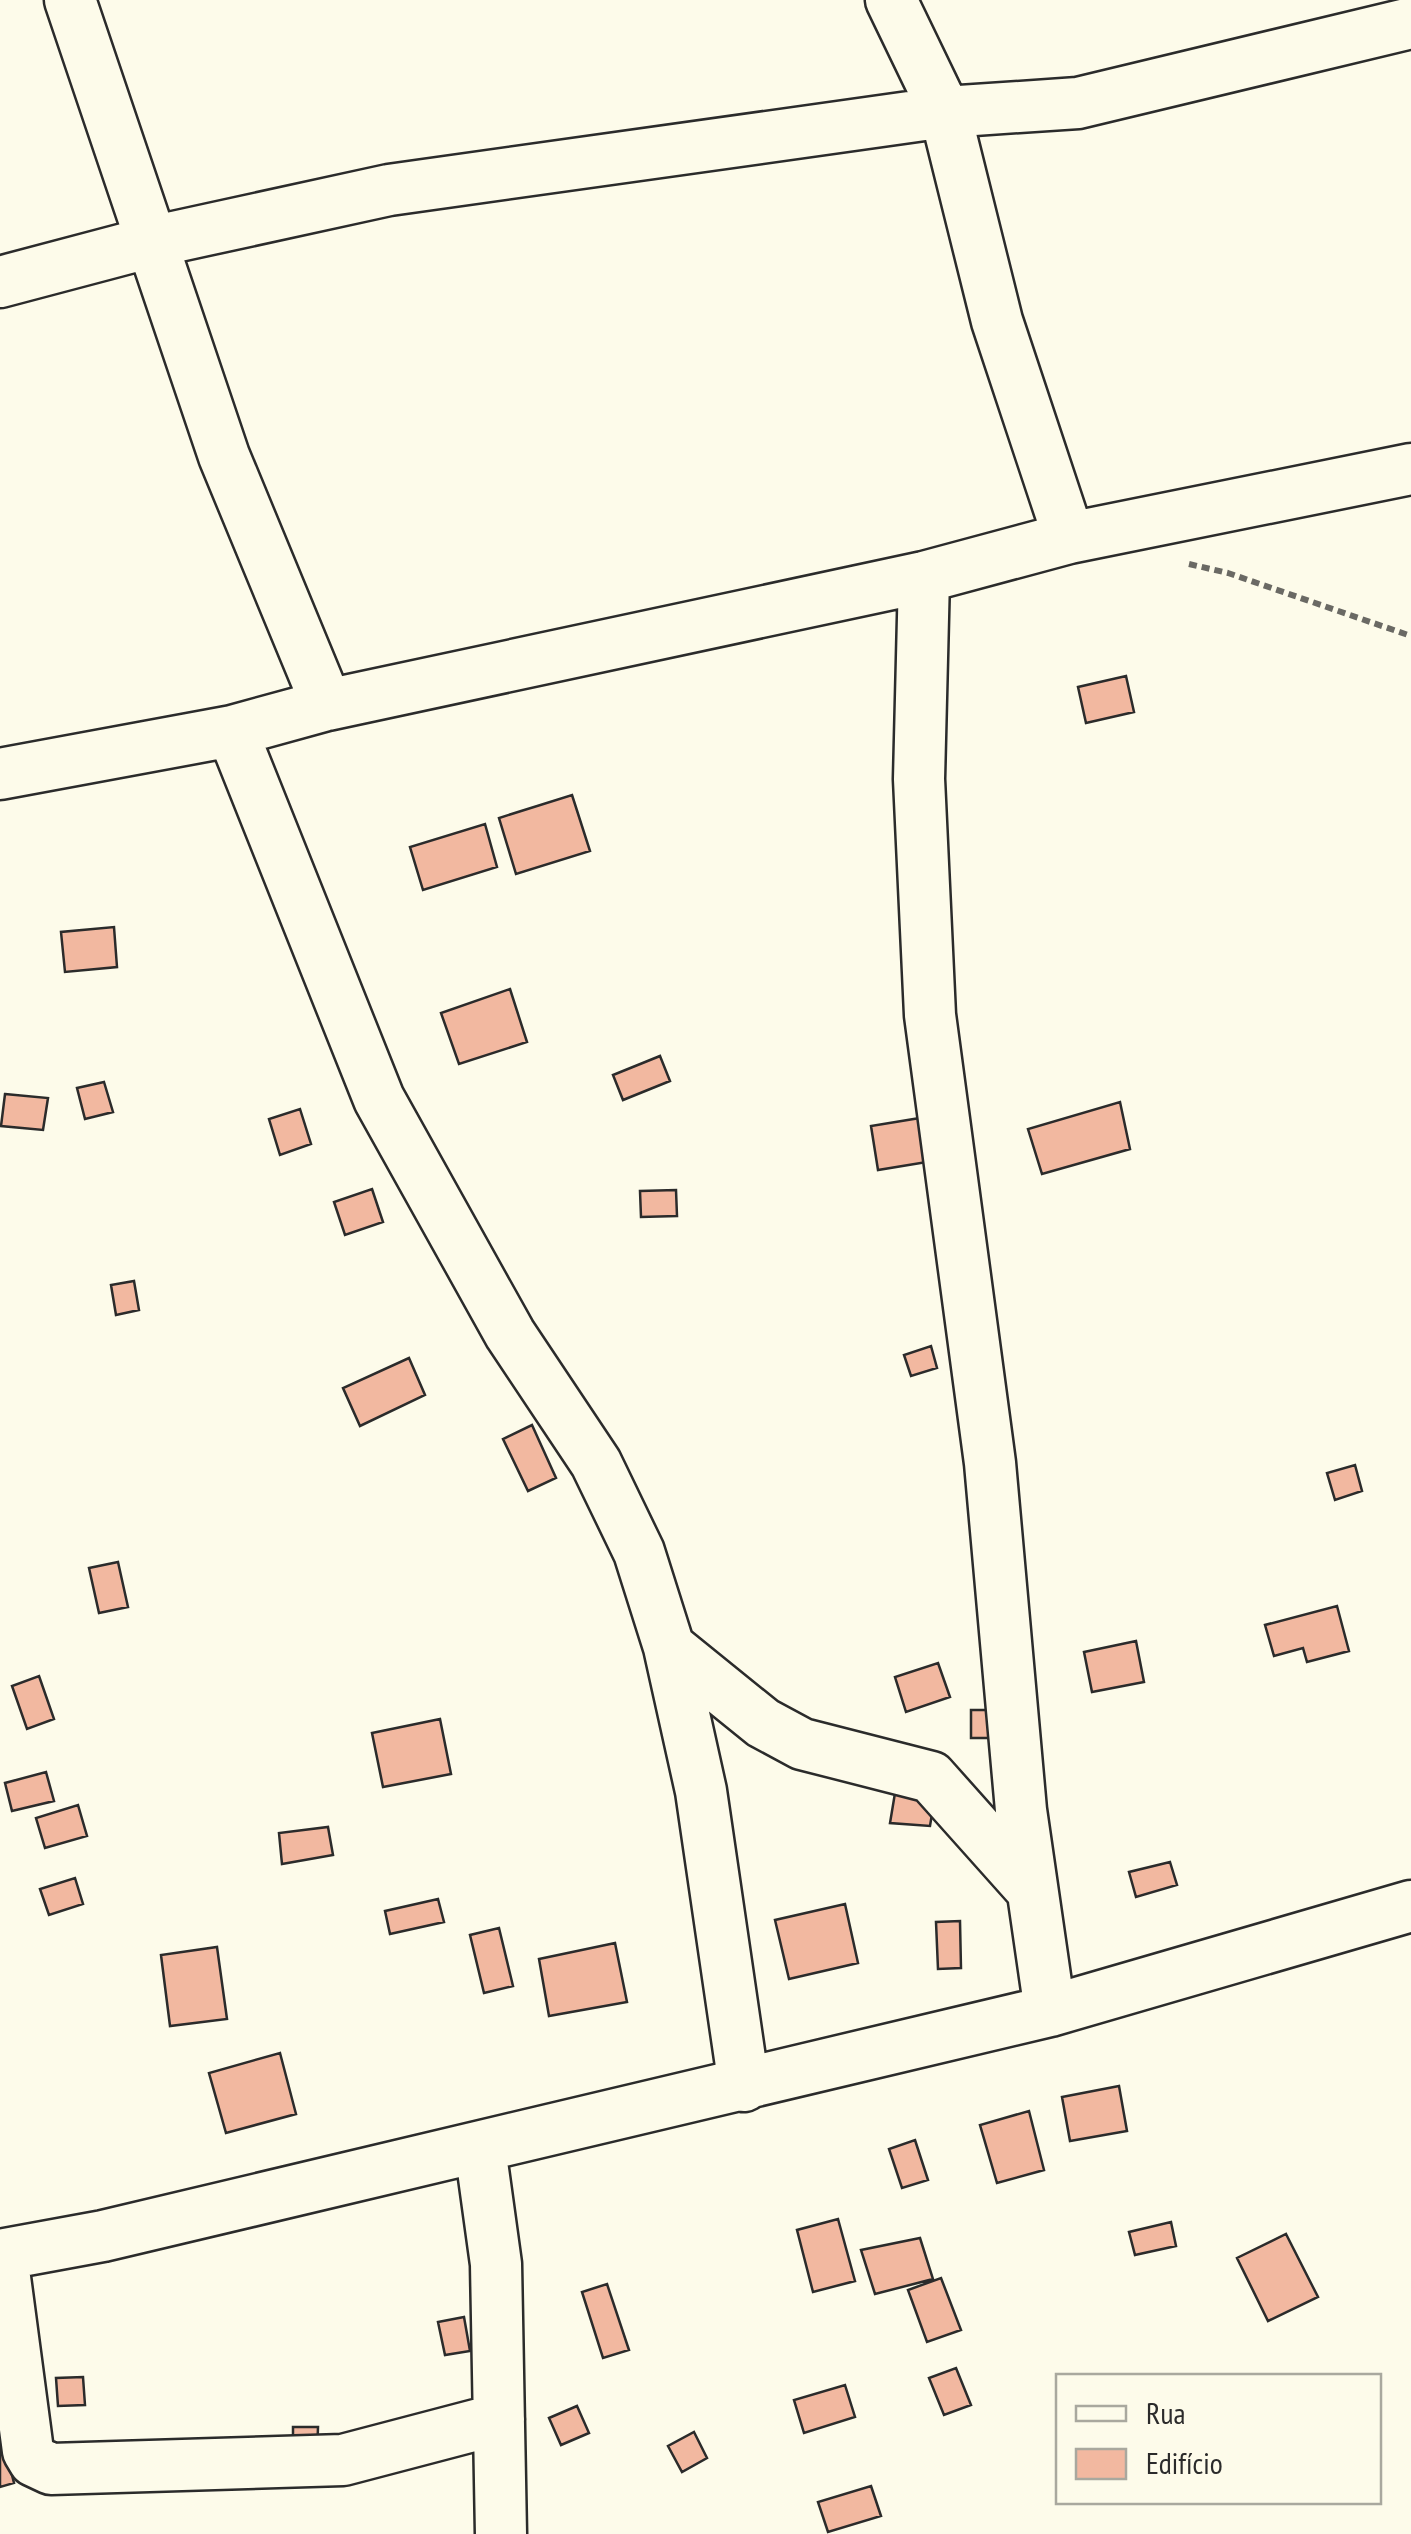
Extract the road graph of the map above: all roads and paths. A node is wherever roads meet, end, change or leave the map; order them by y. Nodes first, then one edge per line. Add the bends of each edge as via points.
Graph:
1 (70, 0) edge
2 (891, 0) edge
3 (1411, 23) edge
4 (945, 112) junction
5 (150, 242) junction
6 (0, 282) edge
7 (1411, 468) edge
8 (1068, 538) junction
9 (1174, 561) dead end
10 (924, 577) junction
11 (1411, 636) edge
12 (326, 704) junction
13 (232, 731) junction
14 (0, 774) edge
15 (669, 1647) junction
16 (1031, 1888) junction
17 (1411, 1906) edge
18 (1050, 2011) junction
19 (744, 2086) junction
20 (480, 2148) junction
21 (1, 2255) edge
22 (499, 2419) junction
23 (501, 2534) edge

1 - 5 street
2 - 4 street
3 - 4 street via 1078,102
4 - 5 street via 389,190
4 - 8 street via 997,321
5 - 6 street
5 - 12 street via 224,456
7 - 8 street
8 - 10 street
9 - 11 path
10 - 12 street
10 - 16 street via 918,778 930,1015 990,1463
12 - 13 street
13 - 14 street
13 - 15 street via 379,1098 510,1334 596,1463 638,1552
15 - 16 street via 763,1722 802,1744 931,1777
15 - 19 street via 701,1791
16 - 18 street
17 - 18 street
18 - 19 street
19 - 20 street
20 - 21 street
20 - 22 street via 496,2264
21 - 22 street via 28,2451 51,2469 343,2460
22 - 23 street

